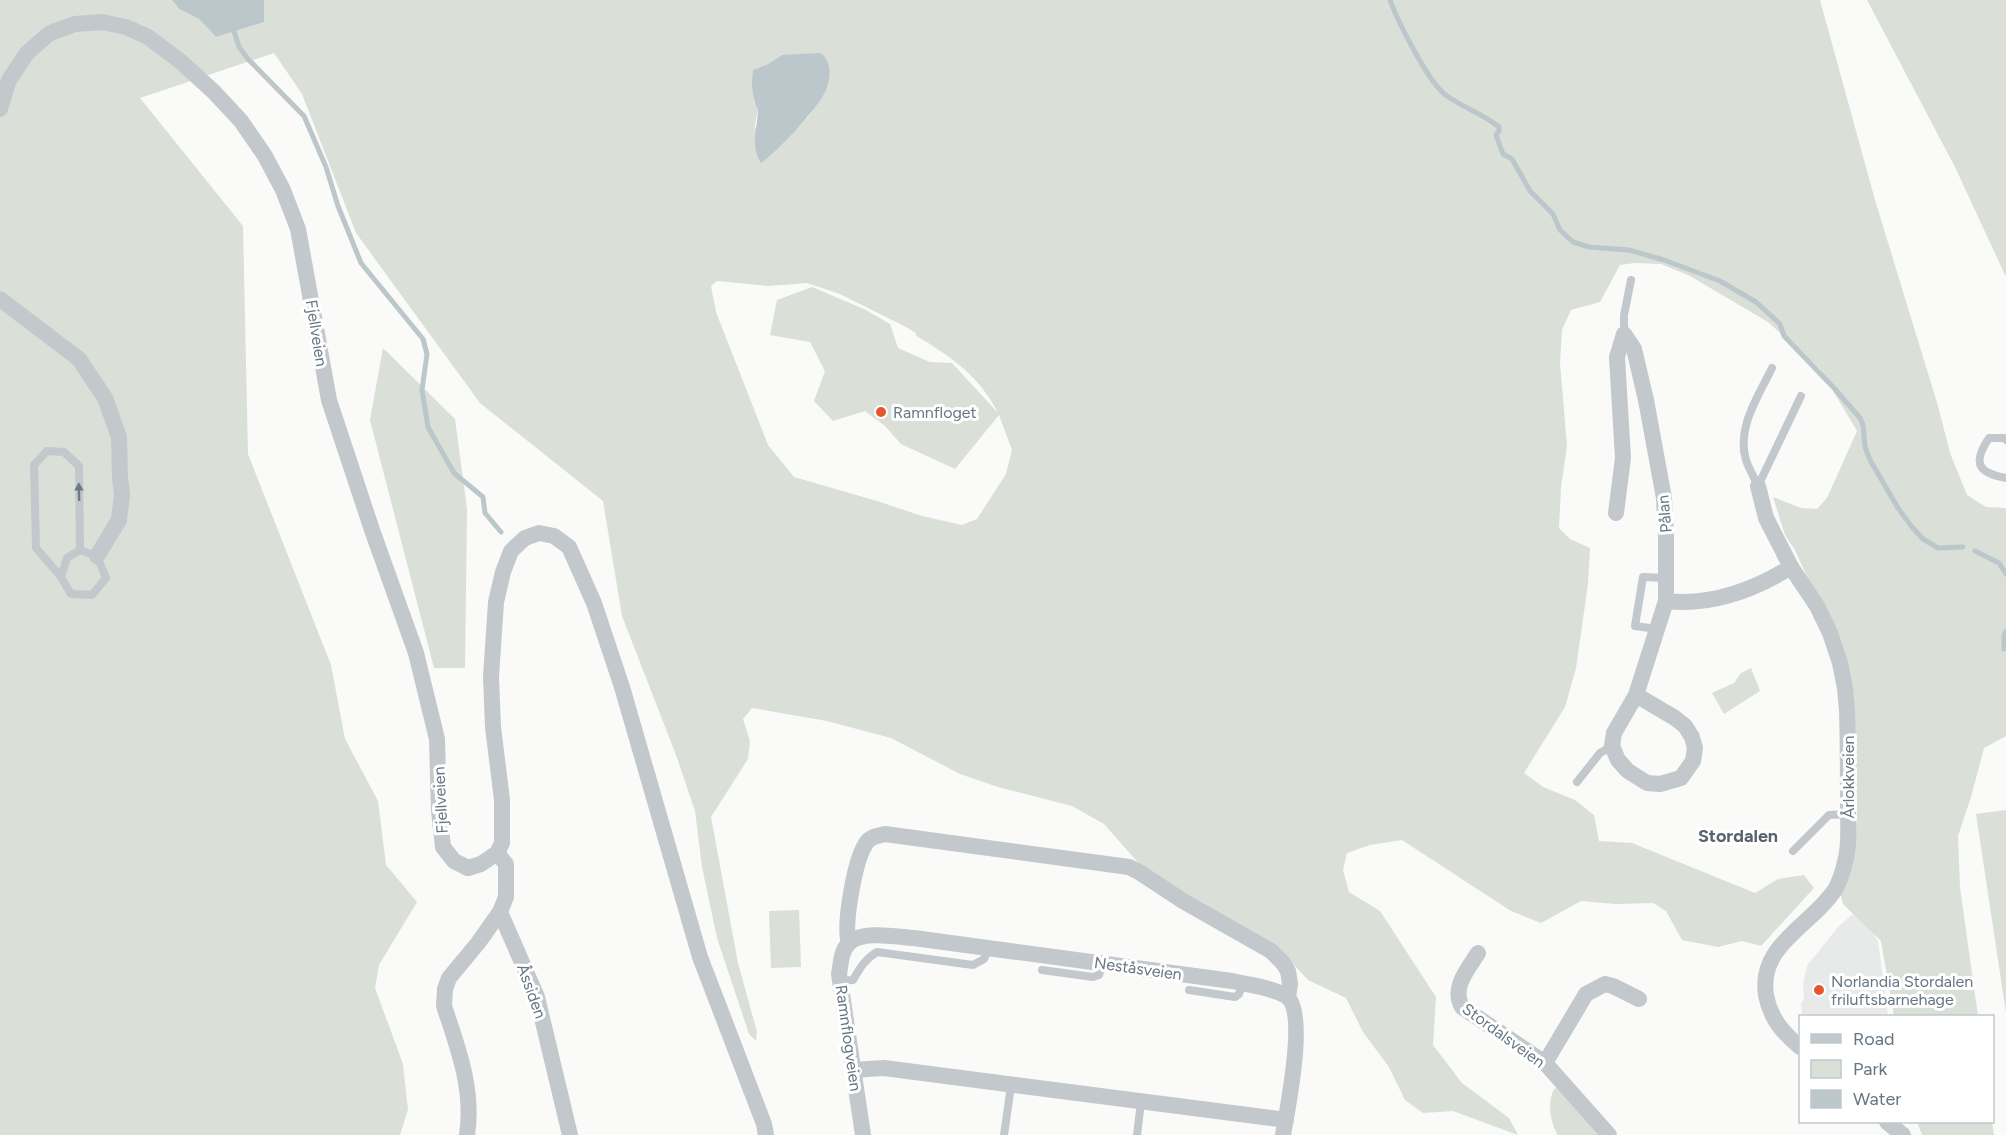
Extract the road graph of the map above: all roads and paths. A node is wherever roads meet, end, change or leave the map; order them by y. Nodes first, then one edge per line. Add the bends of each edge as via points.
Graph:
1 (0, 109) edge
2 (1631, 280) dead end
3 (0, 299) edge
4 (1624, 334) junction
5 (1772, 368) dead end
6 (1801, 396) dead end
7 (2006, 440) edge
8 (2006, 478) edge
9 (1758, 486) junction
10 (1616, 513) dead end
11 (80, 550) junction
12 (97, 556) junction
13 (1791, 567) junction
14 (61, 577) junction
15 (1666, 578) junction
16 (1666, 601) junction
17 (1657, 629) junction
18 (1636, 695) junction
19 (1612, 746) junction
20 (1577, 782) dead end
21 (1848, 814) junction
22 (1793, 851) dead end
23 (497, 853) junction
24 (500, 912) junction
25 (849, 943) junction
26 (989, 948) junction
27 (1478, 953) dead end
28 (1103, 963) junction
29 (1042, 970) dead end
30 (840, 981) junction
31 (1243, 984) junction
32 (1189, 990) dead end
33 (1288, 997) junction
34 (1639, 999) dead end
35 (1799, 1046) edge
36 (1545, 1063) junction
37 (853, 1070) junction
38 (1011, 1086) junction
39 (1141, 1102) junction
40 (1888, 1123) edge
41 (1285, 1127) edge
42 (467, 1135) edge
43 (570, 1135) edge
44 (766, 1135) edge
45 (863, 1135) edge
46 (1004, 1135) edge
47 (1137, 1135) edge
48 (1609, 1135) edge
49 (1903, 1135) edge

1 - 23 street, Fjellveien via 9,81 27,53 50,33 75,24 102,22 148,36 242,121 283,190 298,229 329,400 416,653 437,739 443,847 454,861 468,868
2 - 4 lane
3 - 12 street via 79,359 105,398 119,436 122,494 119,520
4 - 10 street via 1617,357 1623,458
4 - 15 street, Pålan via 1634,349 1664,498
5 - 9 lane via 1747,421 1744,437 1746,458
6 - 9 lane
7 - 8 lane via 1989,438 1980,451 1980,467 1988,475
9 - 13 street, Årlokkveien via 1766,518
11 - 12 lane
11 - 14 lane via 67,558
11 -> 14 lane via 79,466 64,452 47,452 34,465 36,548
12 - 14 lane via 106,578 92,595 71,594
13 - 16 street via 1733,595 1682,603
13 - 21 street, Årlokkveien via 1817,606 1840,663 1847,711
15 - 16 street, Pålan
15 - 17 lane via 1643,577 1635,626
16 - 17 street, Pålan
17 - 18 street, Pålan
18 - 19 street, Pålan via 1614,732
18 - 19 street via 1685,726 1694,742 1693,761 1681,778 1647,783 1628,771
19 - 20 lane via 1600,753
21 - 22 lane via 1829,815 1821,820
21 - 35 street, Årlokkveien via 1846,860 1835,888 1774,953 1766,975 1771,1014
23 - 24 street via 506,864 506,897
23 - 44 street via 502,843 502,800 491,677 496,602 511,551 525,538 539,533 554,536 569,547 594,603 700,957
24 - 42 street via 449,978 444,998 464,1067
24 - 43 street, Åssiden via 537,997
25 - 26 street, Neståsveien via 863,936 879,935
25 - 30 street, Ramnflogveien via 841,961
25 - 33 street, Ramnflogveien via 846,919 864,846 885,834 1129,867 1271,951 1288,970
26 - 28 street, Neståsveien
26 - 30 lane via 984,960 972,965 877,952 861,965 853,980
27 - 36 street, Stordalsveien via 1457,991 1462,1007
28 - 29 lane via 1099,975 1093,977
28 - 31 street, Neståsveien
30 - 37 street, Ramnflogveien
31 - 32 lane via 1235,997
31 - 33 street, Neståsveien
33 - 41 street via 1293,1006 1296,1036
34 - 36 street via 1605,984 1586,994
36 - 48 street, Stordalsveien
37 - 38 street via 884,1068
37 - 45 street, Ramnflogveien
38 - 39 street
38 - 46 lane
39 - 41 street
39 - 47 lane
40 - 49 street

